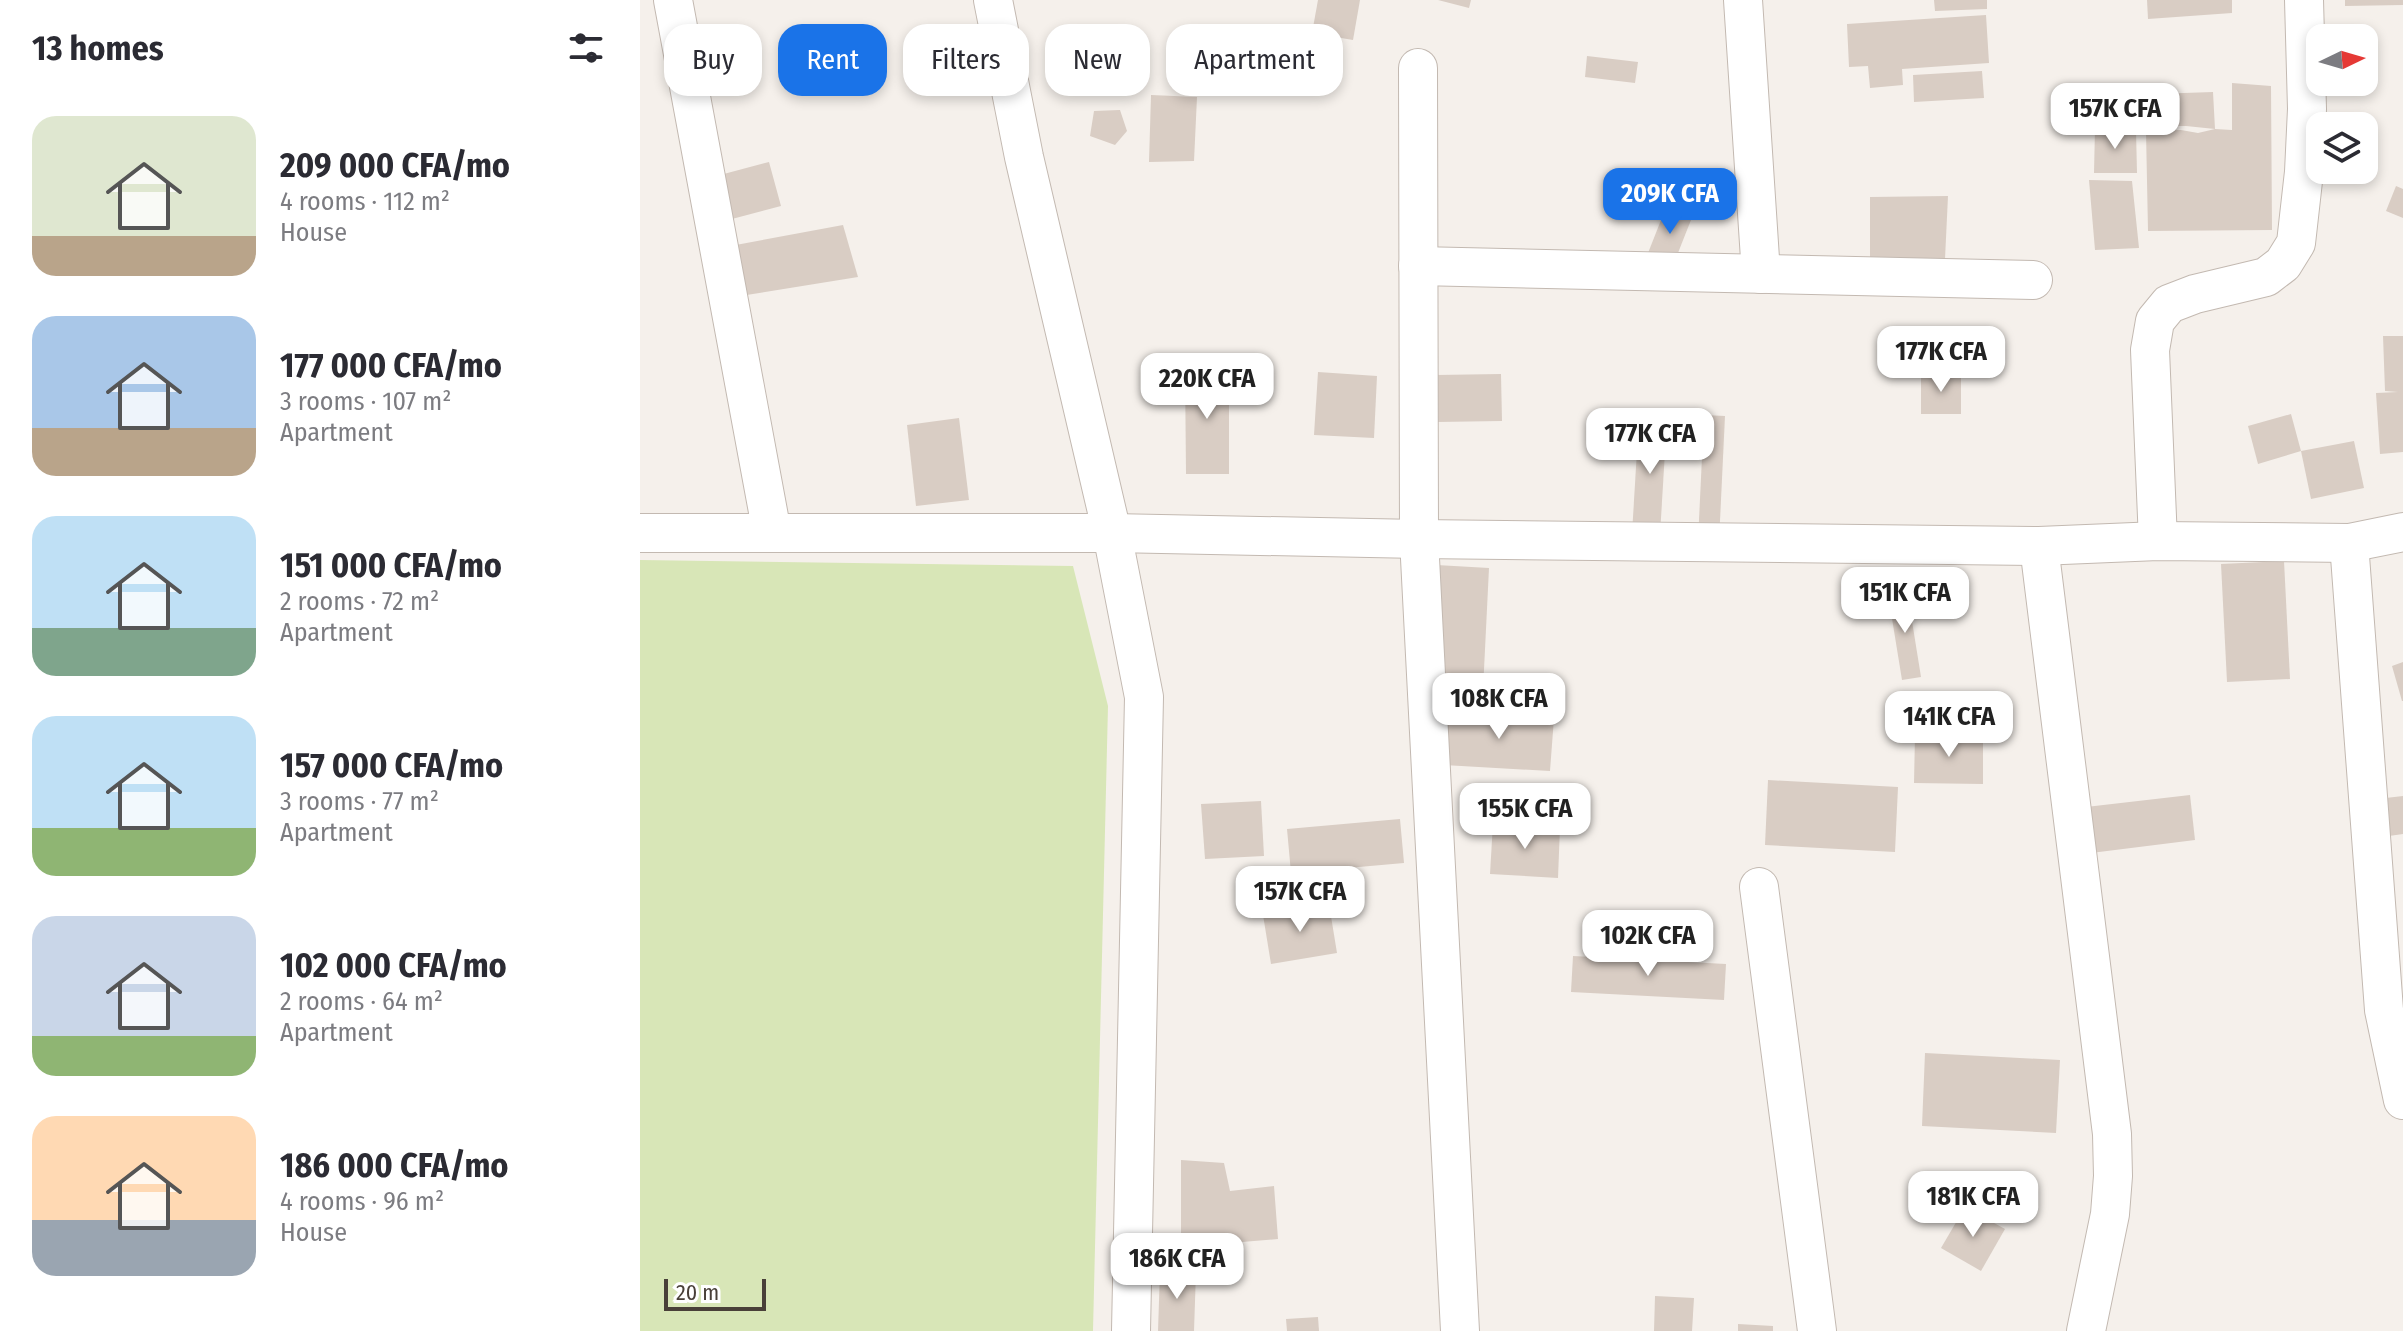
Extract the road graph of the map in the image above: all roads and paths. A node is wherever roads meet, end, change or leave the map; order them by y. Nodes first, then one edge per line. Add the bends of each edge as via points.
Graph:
1 (673, 0) edge
2 (993, 0) edge
3 (1743, 0) edge
4 (2304, 0) edge
5 (1418, 68) dead end
6 (1418, 266) junction
7 (1761, 274) junction
8 (2033, 280) dead end
9 (2403, 532) edge
10 (640, 533) edge
11 (772, 533) junction
12 (1112, 533) junction
13 (1419, 539) junction
14 (2158, 541) junction
15 (2349, 543) junction
16 (2039, 546) junction
17 (1759, 887) dead end
18 (2403, 1100) edge
19 (1131, 1331) edge
20 (1460, 1331) edge
21 (1817, 1331) edge
22 (2086, 1331) edge

1 - 11 street
2 - 12 street
3 - 7 street
4 - 14 street via 2307,109 2296,243 2283,264 2266,277 2169,304 2155,321 2150,350
5 - 6 street
6 - 7 street
6 - 13 street
7 - 8 street
9 - 15 street
10 - 11 street
11 - 12 street
12 - 13 street
12 - 19 street via 1144,697
13 - 16 street
13 - 20 street
14 - 15 street
14 - 16 street
15 - 18 street via 2384,1010
16 - 22 street via 2112,1134 2110,1214
17 - 21 street

